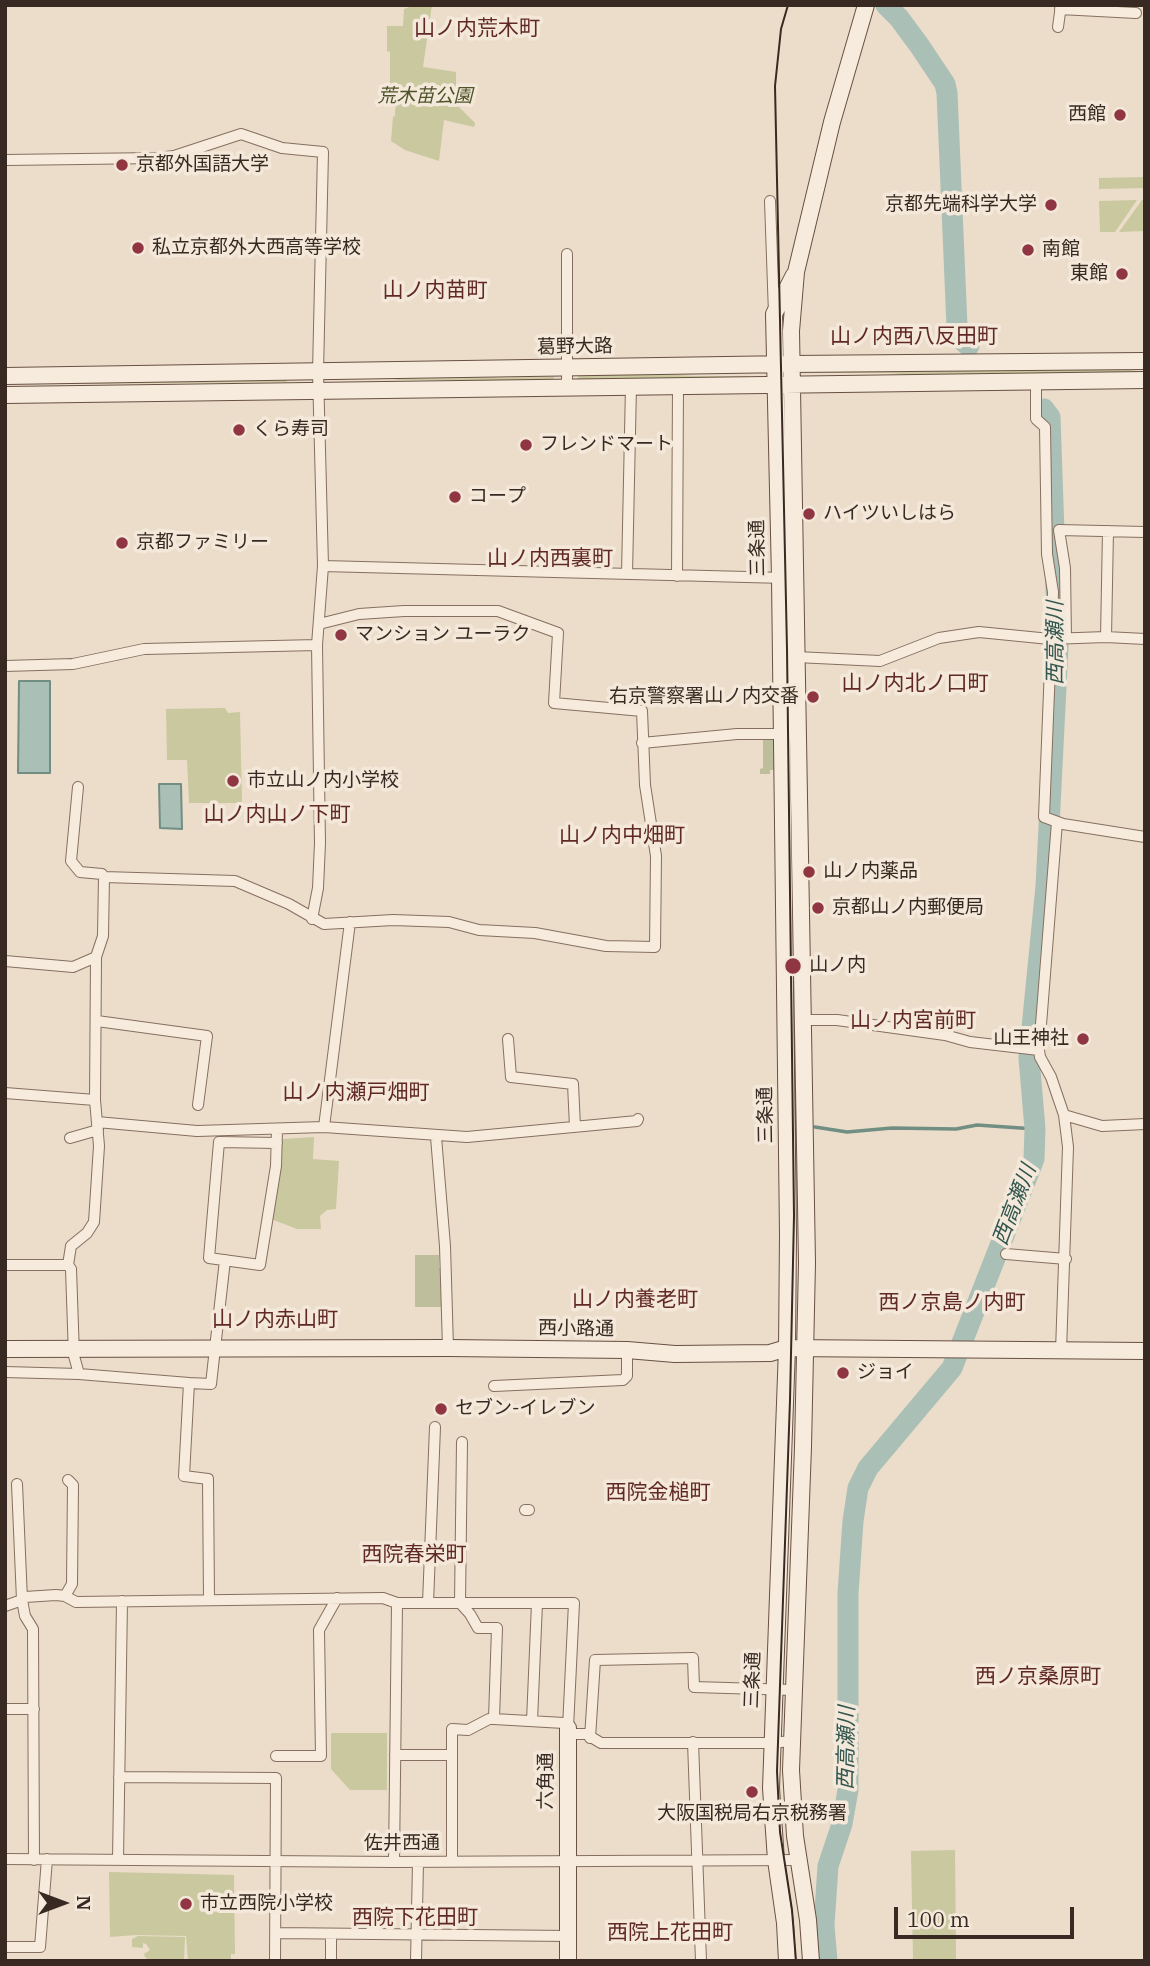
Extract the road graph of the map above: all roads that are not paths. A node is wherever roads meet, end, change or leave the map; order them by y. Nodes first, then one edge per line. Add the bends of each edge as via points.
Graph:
1 (866, 5) edge
2 (1060, 7) edge
3 (1136, 13) dead end
4 (1058, 27) dead end
5 (5, 160) edge
6 (770, 201) dead end
7 (567, 254) dead end
8 (796, 272) junction
9 (774, 314) junction
10 (1145, 361) edge
11 (783, 364) junction
12 (567, 369) junction
13 (385, 371) junction
14 (318, 372) junction
15 (5, 376) edge
16 (1145, 380) edge
17 (1036, 381) junction
18 (783, 385) junction
19 (678, 386) junction
20 (567, 387) junction
21 (631, 387) junction
22 (384, 390) junction
23 (318, 391) junction
24 (5, 395) edge
25 (1108, 531) junction
26 (1145, 533) edge
27 (323, 566) junction
28 (627, 574) junction
29 (677, 576) junction
30 (787, 578) junction
31 (319, 624) junction
32 (1106, 637) junction
33 (1066, 638) junction
34 (1050, 639) junction
35 (1145, 639) edge
36 (317, 645) junction
37 (796, 657) junction
38 (5, 666) edge
39 (789, 734) junction
40 (642, 743) junction
41 (78, 787) dead end
42 (1053, 820) junction
43 (1145, 837) edge
44 (104, 877) junction
45 (312, 919) junction
46 (349, 922) junction
47 (96, 957) junction
48 (5, 961) edge
49 (802, 1020) junction
50 (97, 1021) junction
51 (508, 1039) dead end
52 (1034, 1050) junction
53 (5, 1093) edge
54 (95, 1100) junction
55 (198, 1105) dead end
56 (1064, 1115) junction
57 (639, 1119) dead end
58 (1145, 1124) edge
59 (98, 1126) junction
60 (324, 1127) junction
61 (575, 1127) junction
62 (277, 1137) junction
63 (436, 1137) junction
64 (70, 1138) dead end
65 (1006, 1254) dead end
66 (1066, 1259) junction
67 (225, 1260) junction
68 (5, 1265) edge
69 (68, 1265) junction
70 (216, 1347) junction
71 (74, 1348) junction
72 (448, 1348) junction
73 (787, 1348) junction
74 (805, 1348) junction
75 (5, 1349) edge
76 (627, 1350) junction
77 (1145, 1350) edge
78 (1061, 1351) junction
79 (5, 1373) edge
80 (79, 1374) junction
81 (189, 1383) junction
82 (494, 1385) dead end
83 (435, 1427) dead end
84 (462, 1442) dead end
85 (68, 1480) dead end
86 (17, 1484) dead end
87 (65, 1596) junction
88 (337, 1598) junction
89 (22, 1600) junction
90 (209, 1600) junction
91 (122, 1601) junction
92 (428, 1602) junction
93 (460, 1602) junction
94 (537, 1602) junction
95 (397, 1603) junction
96 (5, 1606) edge
97 (774, 1689) junction
98 (794, 1689) junction
99 (5, 1709) edge
100 (34, 1709) junction
101 (494, 1719) junction
102 (532, 1721) junction
103 (568, 1728) junction
104 (590, 1738) junction
105 (792, 1741) junction
106 (693, 1742) junction
107 (771, 1743) junction
108 (395, 1755) junction
109 (452, 1755) junction
110 (276, 1756) dead end
111 (119, 1777) junction
112 (5, 1859) edge
113 (47, 1859) junction
114 (34, 1860) junction
115 (118, 1860) junction
116 (776, 1860) junction
117 (798, 1860) junction
118 (276, 1861) junction
119 (452, 1861) junction
120 (568, 1861) junction
121 (698, 1861) junction
122 (394, 1862) junction
123 (418, 1862) junction
124 (276, 1933) junction
125 (331, 1934) junction
126 (416, 1936) junction
127 (568, 1936) junction
128 (5, 1947) edge
129 (275, 1961) edge
130 (331, 1961) edge
131 (416, 1961) edge
132 (568, 1961) edge
133 (701, 1961) edge
134 (787, 1961) edge
135 (811, 1961) edge

1 - 8 street, 三条通
2 - 3 street
2 - 4 street
5 - 14 street via 157,158 241,134 282,148 323,152
6 - 9 street
7 - 12 street
8 - 9 street, 三条通
8 - 11 street, 三条通
9 - 11 street, 三条通
10 - 11 street, 葛野大路
11 - 12 street, 葛野大路
11 - 18 street, 三条通
12 - 13 street, 葛野大路
12 - 20 street
13 - 14 street, 葛野大路
13 - 22 street
14 - 15 street, 葛野大路
14 - 23 street
16 - 17 street, 葛野大路
17 - 18 street, 葛野大路
17 - 34 street via 1036,419 1045,427 1046,554 1053,592
18 - 19 street, 葛野大路
18 - 30 street, 三条通
19 - 21 street, 葛野大路
19 - 29 street
20 - 21 street, 葛野大路
20 - 22 street, 葛野大路
21 - 28 street
22 - 23 street, 葛野大路
23 - 24 street, 葛野大路
23 - 27 street
25 - 26 street
25 - 32 street
25 - 33 street via 1059,530 1065,568
27 - 28 street
27 - 31 street
28 - 29 street
29 - 30 street
30 - 37 street, 三条通
30 - 39 street, 三条通
31 - 36 street
31 - 40 street via 359,614 404,611 498,611 529,621 558,633 554,703 642,711
32 - 33 street
32 - 35 street
33 - 34 street
34 - 37 street via 979,632 939,638 880,661
34 - 42 street via 1044,817
36 - 38 street via 144,649 73,664
36 - 45 street via 320,866
37 - 39 street, 三条通
39 - 40 street
39 - 49 street, 三条通
39 - 73 street, 三条通
40 - 46 street via 656,856 655,947 606,946 449,922
41 - 44 street via 71,861 80,872 102,873
42 - 43 street
42 - 52 street
44 - 45 street via 235,881
44 - 47 street via 103,936
45 - 46 street via 324,924
46 - 60 street
47 - 48 street via 73,967
47 - 50 street
49 - 52 street via 837,1020
49 - 74 street, 三条通
50 - 54 street
50 - 55 street via 207,1036
51 - 61 street via 511,1077 573,1084
52 - 56 street
53 - 54 street
54 - 59 street
56 - 58 street via 1102,1126
56 - 66 street
57 - 61 street
59 - 62 street
59 - 64 street
59 - 69 street via 94,1222 71,1246
60 - 62 street
60 - 63 street
61 - 63 street via 501,1136
62 - 67 street via 260,1265
62 - 67 street via 219,1142 209,1258
63 - 72 street
65 - 66 street
66 - 78 street
67 - 70 street
68 - 69 street
69 - 71 street
70 - 71 street, 西小路通
70 - 72 street, 西小路通
70 - 81 street via 211,1384
71 - 75 street, 西小路通
71 - 80 street
72 - 76 street, 西小路通
73 - 74 street, 西小路通
73 - 76 street, 西小路通 via 763,1353
73 - 97 street, 三条通
74 - 78 street, 西小路通
74 - 98 street, 三条通
76 - 82 street via 623,1380
77 - 78 street, 西小路通
79 - 80 street
80 - 81 street
81 - 90 street via 184,1476 208,1479
83 - 92 street
84 - 93 street
85 - 87 street via 73,1485 72,1584
86 - 89 street
87 - 89 street
87 - 91 street via 76,1602
88 - 90 street
88 - 95 street via 383,1598
88 - 110 street via 318,1630 321,1756
89 - 96 street
89 - 100 street via 33,1629
90 - 91 street
91 - 111 street
92 - 93 street
92 - 95 street
93 - 94 street
93 - 101 street via 478,1628 497,1628
94 - 102 street
94 - 103 street, 六角通 via 574,1602
95 - 108 street
97 - 98 street
97 - 104 street via 694,1687 693,1658 595,1660
97 - 107 street, 三条通
98 - 105 street, 三条通
99 - 100 street
100 - 114 street
101 - 102 street
101 - 109 street via 468,1730 452,1729
102 - 103 street via 564,1723
103 - 104 street
103 - 120 street, 六角通
104 - 106 street via 601,1743
105 - 107 street
105 - 117 street, 三条通
106 - 107 street
106 - 121 street
107 - 116 street, 三条通
108 - 109 street
108 - 122 street
109 - 119 street
111 - 115 street
111 - 118 street via 276,1778
112 - 114 street, 佐井西通
113 - 114 street, 佐井西通
113 - 115 street, 佐井西通
113 - 128 street via 40,1947
115 - 118 street, 佐井西通
116 - 117 street, 佐井西通
116 - 121 street, 佐井西通
116 - 134 street, 三条通
117 - 135 street, 三条通
118 - 122 street, 佐井西通
118 - 124 street
119 - 120 street, 佐井西通
119 - 123 street, 佐井西通
120 - 121 street, 佐井西通
120 - 127 street, 六角通
121 - 133 street
122 - 123 street, 佐井西通
123 - 126 street
124 - 125 street
124 - 129 street
125 - 126 street
125 - 130 street
126 - 127 street
126 - 131 street
127 - 132 street, 六角通

